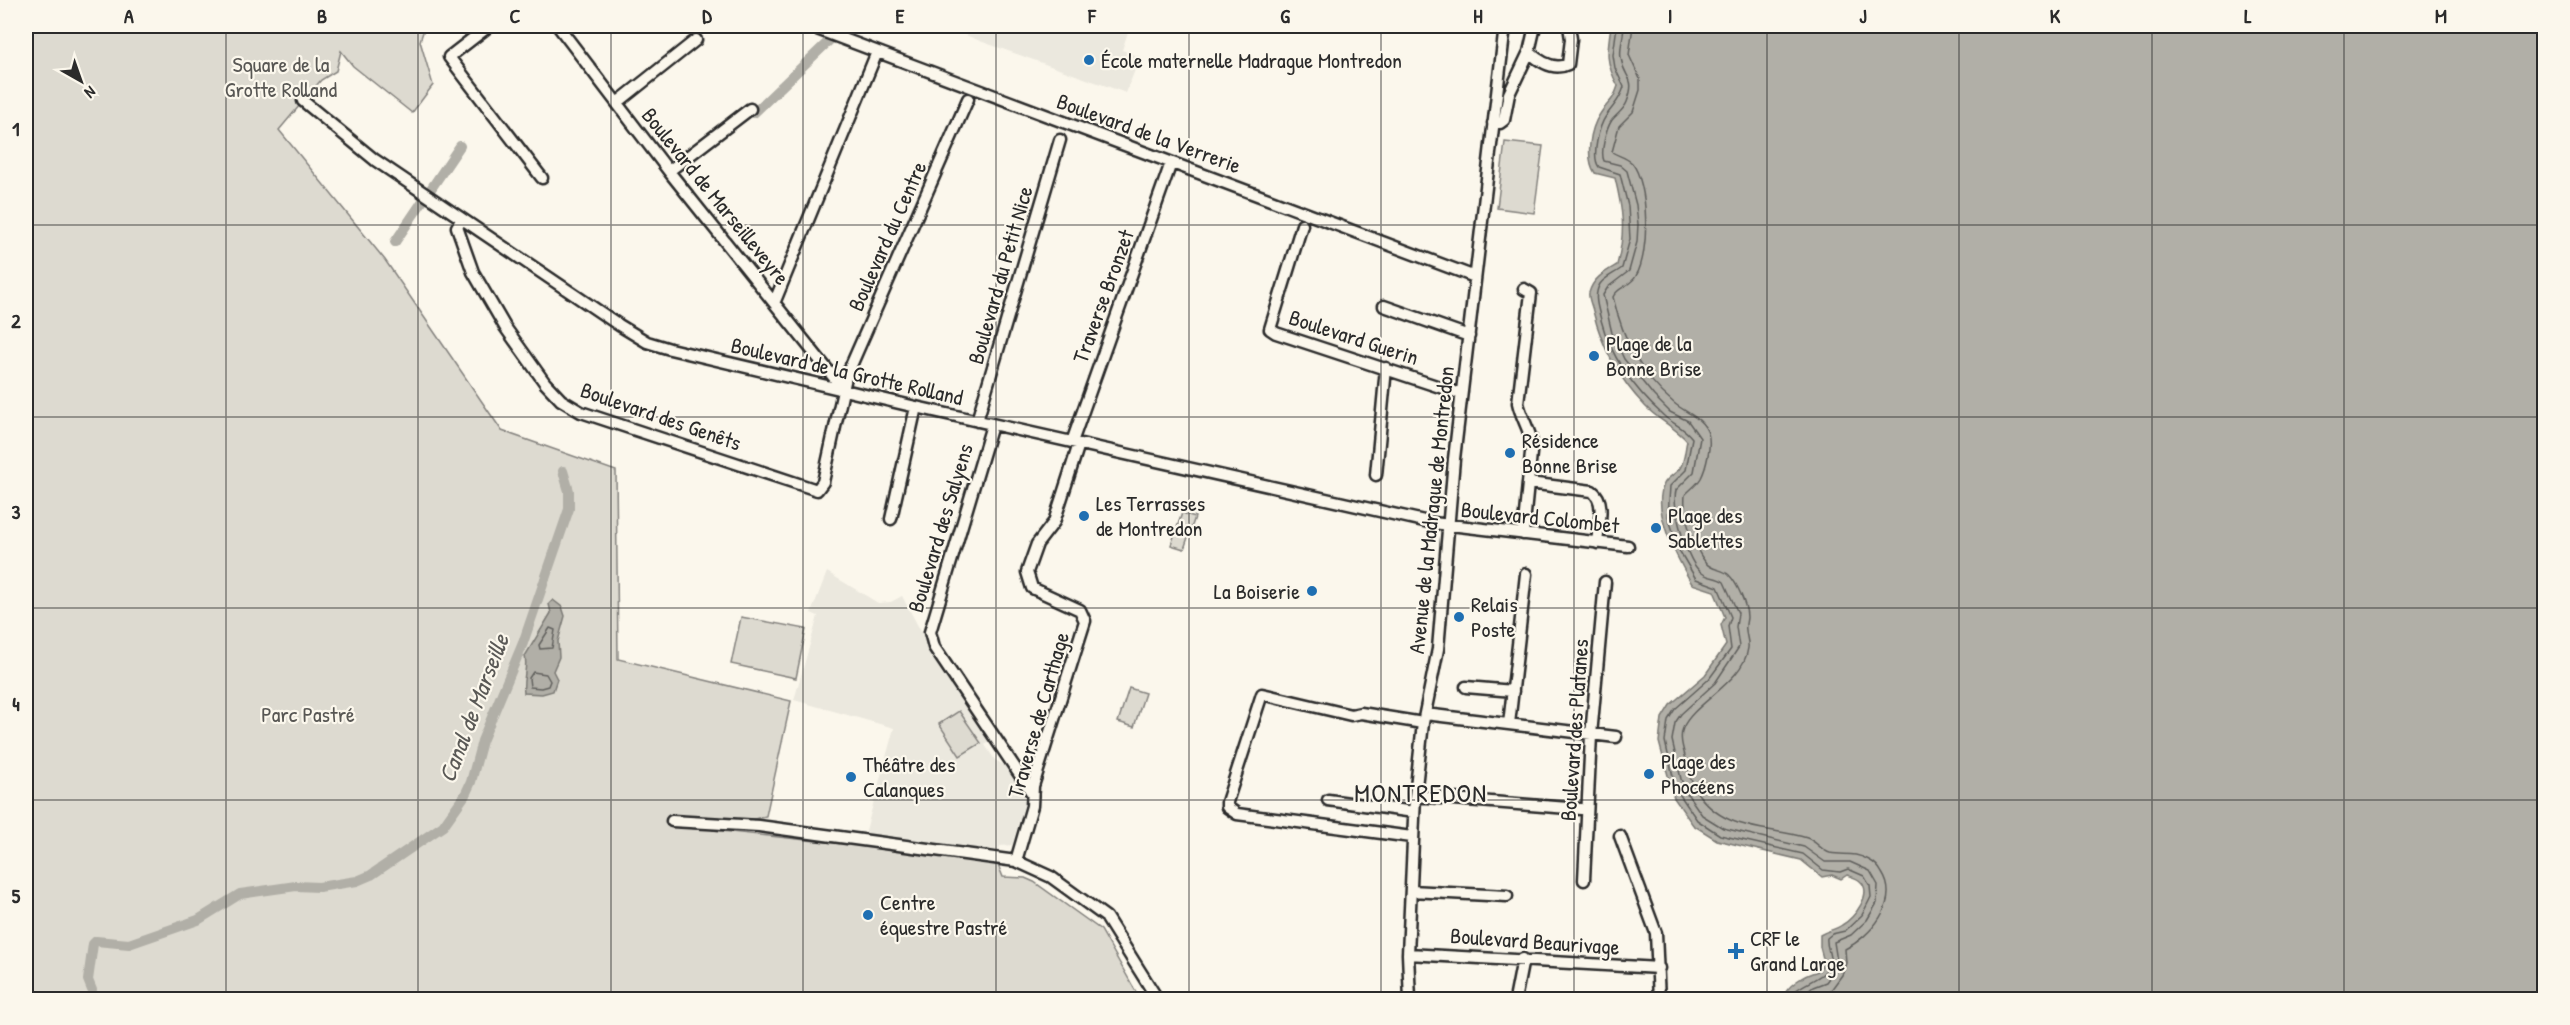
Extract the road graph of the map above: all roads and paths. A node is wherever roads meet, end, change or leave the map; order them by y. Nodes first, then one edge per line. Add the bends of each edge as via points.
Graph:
1 (489, 26) edge
2 (558, 26) edge
3 (809, 26) edge
4 (1505, 26) edge
5 (1535, 26) edge
6 (1569, 26) edge
7 (696, 40) dead end
8 (878, 52) junction
9 (1529, 52) junction
10 (968, 99) dead end
11 (303, 101) dead end
12 (617, 103) junction
13 (750, 109) dead end
14 (1493, 123) junction
15 (1060, 140) dead end
16 (1172, 163) junction
17 (669, 171) junction
18 (542, 178) dead end
19 (462, 219) junction
20 (1302, 225) dead end
21 (1475, 277) junction
22 (1524, 289) dead end
23 (775, 301) junction
24 (1384, 306) dead end
25 (1469, 336) junction
26 (1386, 368) junction
27 (843, 389) junction
28 (1461, 394) junction
29 (916, 407) junction
30 (977, 421) junction
31 (992, 424) junction
32 (1076, 443) junction
33 (1376, 475) dead end
34 (1529, 483) junction
35 (891, 519) dead end
36 (1448, 526) junction
37 (1523, 534) junction
38 (1596, 543) junction
39 (1628, 546) dead end
40 (1526, 574) dead end
41 (1605, 582) dead end
42 (1466, 687) dead end
43 (1513, 691) junction
44 (1424, 718) junction
45 (1509, 724) junction
46 (1591, 735) junction
47 (1616, 737) dead end
48 (1032, 793) junction
49 (1415, 796) junction
50 (1328, 800) dead end
51 (1581, 809) dead end
52 (1414, 812) junction
53 (672, 821) dead end
54 (1620, 836) dead end
55 (1413, 837) junction
56 (1016, 861) junction
57 (1584, 880) dead end
58 (1411, 891) junction
59 (1507, 896) dead end
60 (1408, 954) junction
61 (1523, 959) junction
62 (1659, 968) junction
63 (1158, 999) edge
64 (1410, 999) edge
65 (1515, 999) edge
66 (1659, 999) edge

1 - 18 street via 449,57
2 - 12 street, Boulevard de Marseilleveyre
3 - 8 street, Boulevard de la Verrerie
4 - 14 street, Avenue de la Madrague de Montredon
5 - 9 street
6 - 9 street via 1571,39 1565,67 1547,65
7 - 12 street
8 - 16 street, Boulevard de la Verrerie
8 - 23 street
9 - 14 street via 1509,94 1504,120
10 - 27 street, Boulevard du Centre
11 - 19 street, Boulevard de la Grotte Rolland via 375,160
12 - 17 street, Boulevard de Marseilleveyre
13 - 17 street
14 - 21 street, Avenue de la Madrague de Montredon
15 - 30 street, Boulevard du Petit Nice
16 - 21 street, Boulevard de la Verrerie
16 - 32 street, Traverse Bronzet
17 - 23 street, Boulevard de Marseilleveyre
19 - 27 street, Boulevard de la Grotte Rolland via 647,342
19 - 27 street, Boulevard des Genêts via 457,227 473,273 505,327 545,383 561,400 581,412 817,490 823,482
20 - 26 street, Boulevard Guerin via 1270,329
21 - 25 street, Avenue de la Madrague de Montredon
22 - 34 street via 1531,294 1518,403 1532,443
23 - 27 street, Boulevard de Marseilleveyre
24 - 25 street
25 - 28 street, Avenue de la Madrague de Montredon
26 - 28 street, Boulevard Guerin
26 - 33 street
27 - 29 street, Boulevard de la Grotte Rolland
28 - 36 street, Avenue de la Madrague de Montredon
29 - 30 street, Boulevard de la Grotte Rolland
29 - 35 street
30 - 31 street, Boulevard de la Grotte Rolland
31 - 32 street, Boulevard de la Grotte Rolland
31 - 48 street, Boulevard des Salyens via 930,632 934,646
32 - 36 street, Boulevard de la Grotte Rolland
32 - 48 street, Traverse de Carthage via 1054,522 1037,544 1027,572 1032,588 1080,610 1085,621
34 - 37 street
34 - 38 street via 1597,494 1601,502
36 - 37 street, Boulevard Colombet
36 - 44 street, Avenue de la Madrague de Montredon via 1437,650
37 - 38 street, Boulevard Colombet
38 - 39 street, Boulevard Colombet
40 - 43 street
41 - 46 street, Boulevard des Platanes
42 - 43 street
43 - 45 street
44 - 45 street
44 - 49 street, Avenue de la Madrague de Montredon
44 - 55 street via 1351,715 1262,694 1227,802 1227,807 1237,814
45 - 46 street
46 - 47 street
46 - 57 street, Boulevard des Platanes
48 - 56 street, Traverse de Carthage
49 - 51 street
49 - 52 street, Avenue de la Madrague de Montredon
50 - 52 street
52 - 55 street, Avenue de la Madrague de Montredon
53 - 56 street via 759,826
54 - 62 street via 1655,930
55 - 58 street, Avenue de la Madrague de Montredon
56 - 63 street via 1051,877 1106,917
58 - 59 street
58 - 60 street, Avenue de la Madrague de Montredon
60 - 61 street, Boulevard Beaurivage
60 - 64 street, Avenue de la Madrague de Montredon
61 - 62 street, Boulevard Beaurivage
61 - 65 street
62 - 66 street

